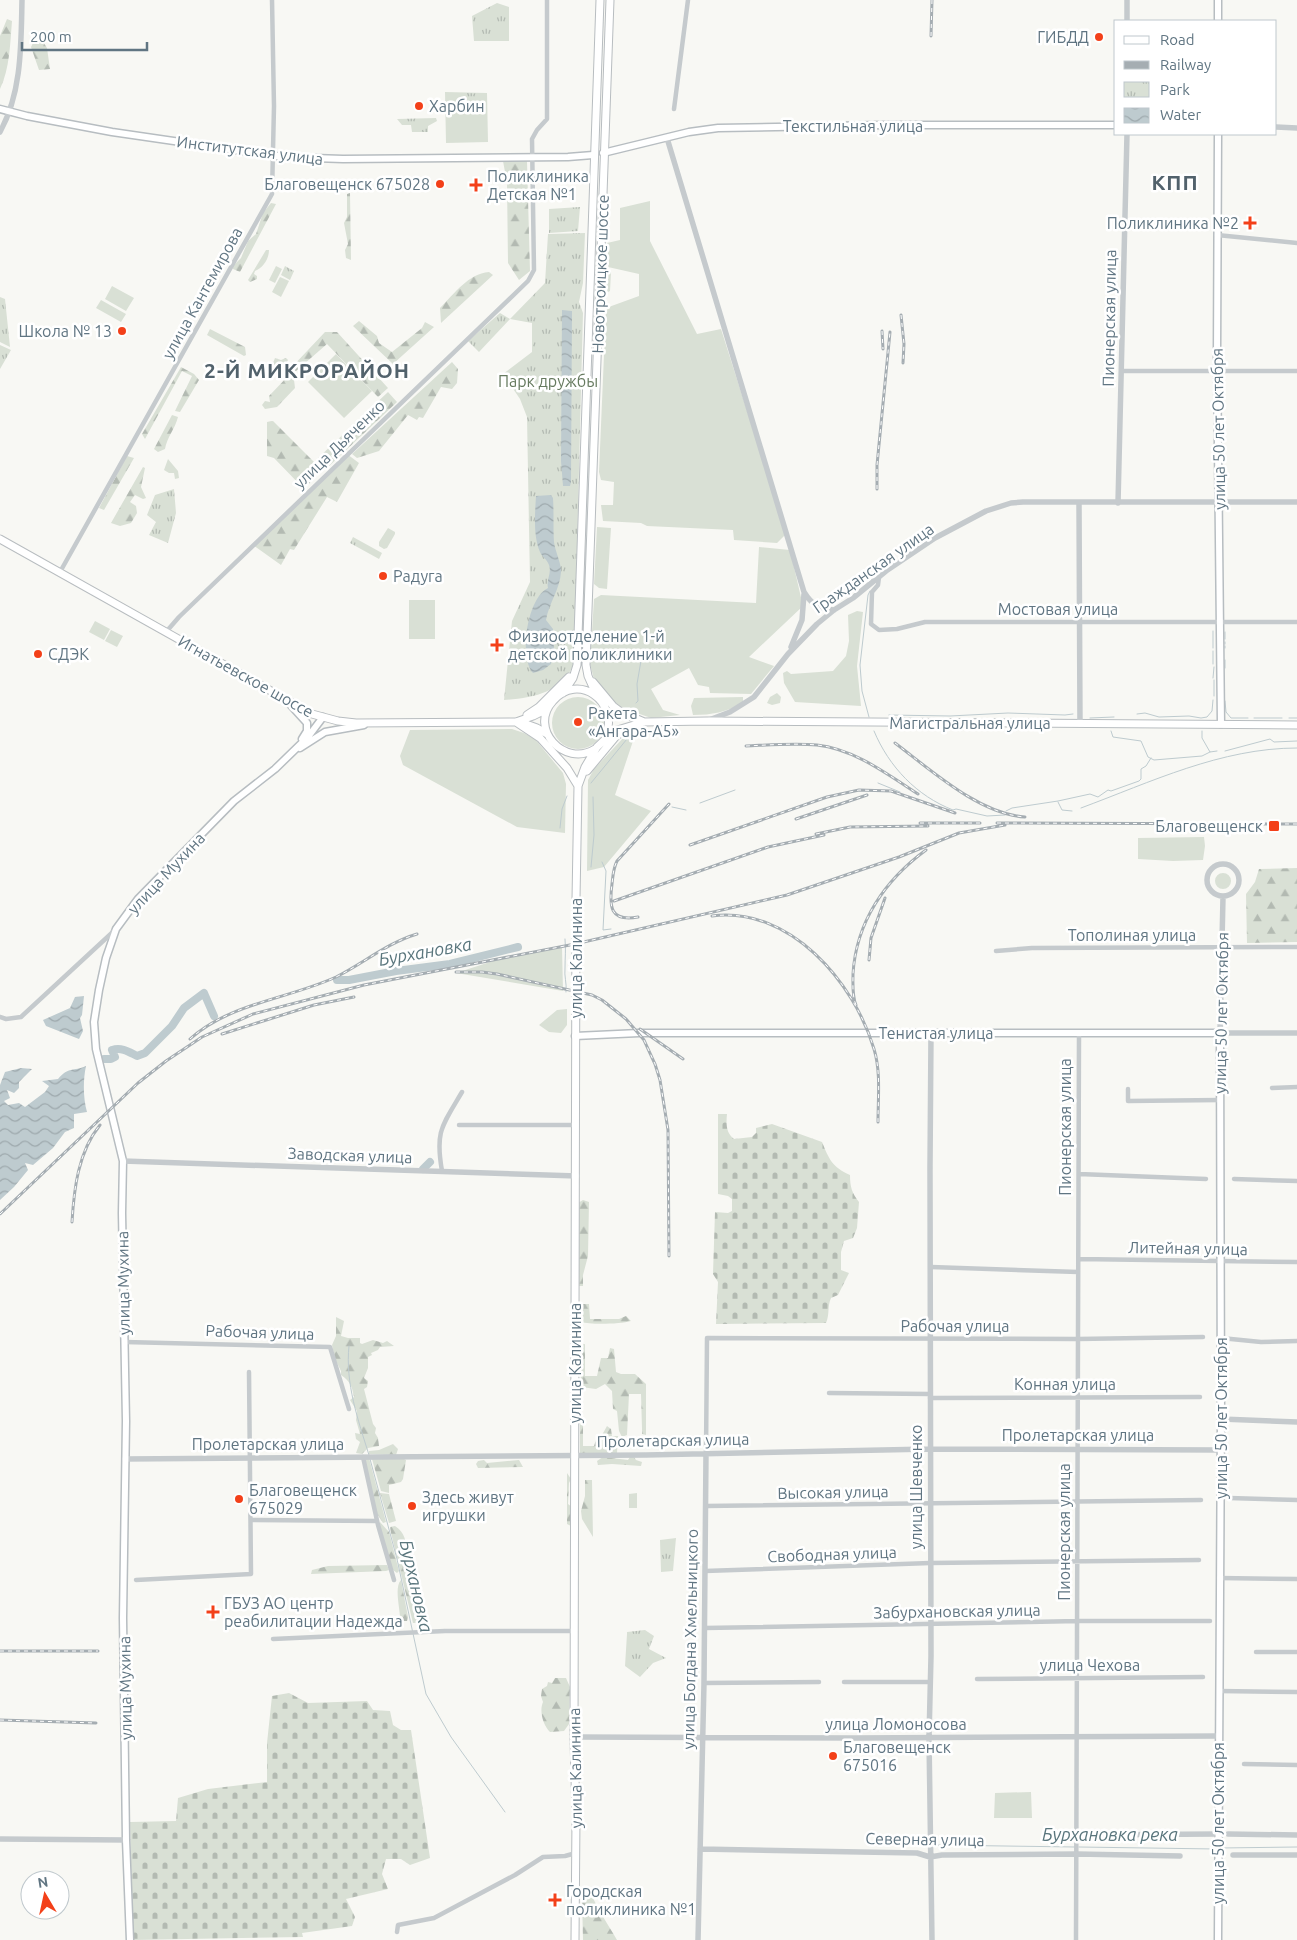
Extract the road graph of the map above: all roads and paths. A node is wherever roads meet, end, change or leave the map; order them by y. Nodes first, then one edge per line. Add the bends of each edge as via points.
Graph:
1 (22, 0) edge
2 (272, 0) edge
3 (547, 0) edge
4 (600, 0) edge
5 (610, 0) edge
6 (688, 0) edge
7 (1127, 0) edge
8 (1218, 0) edge
9 (1127, 20) edge
10 (1218, 20) edge
11 (674, 108) dead end
12 (0, 109) edge
13 (10, 112) junction
14 (1114, 125) edge
15 (1277, 128) edge
16 (1297, 128) edge
17 (0, 132) edge
18 (1127, 135) edge
19 (1218, 135) edge
20 (667, 138) junction
21 (603, 153) junction
22 (593, 155) junction
23 (274, 156) junction
24 (532, 156) junction
25 (1217, 235) junction
26 (1297, 242) edge
27 (1122, 371) junction
28 (1218, 371) junction
29 (1297, 372) edge
30 (1079, 502) junction
31 (1297, 502) edge
32 (1118, 503) junction
33 (1219, 503) junction
34 (0, 539) edge
35 (60, 572) junction
36 (878, 577) junction
37 (804, 592) junction
38 (834, 610) junction
39 (1080, 622) junction
40 (1220, 622) junction
41 (1297, 622) edge
42 (166, 632) junction
43 (788, 654) junction
44 (577, 665) junction
45 (586, 665) junction
46 (563, 693) junction
47 (597, 696) junction
48 (287, 701) junction
49 (547, 709) junction
50 (607, 709) junction
51 (324, 717) junction
52 (707, 721) junction
53 (516, 722) junction
54 (644, 722) junction
55 (380, 723) junction
56 (1080, 724) junction
57 (1221, 724) junction
58 (1297, 725) edge
59 (547, 734) junction
60 (606, 738) junction
61 (597, 747) junction
62 (559, 749) junction
63 (292, 752) junction
64 (578, 786) junction
65 (1224, 896) junction
66 (116, 929) junction
67 (1222, 947) junction
68 (1297, 947) edge
69 (996, 951) dead end
70 (0, 1017) edge
71 (931, 1033) junction
72 (1079, 1033) junction
73 (1220, 1033) junction
74 (1297, 1033) edge
75 (575, 1036) junction
76 (1297, 1087) edge
77 (1272, 1088) dead end
78 (1128, 1089) dead end
79 (462, 1092) dead end
80 (1220, 1100) junction
81 (459, 1125) dead end
82 (576, 1125) junction
83 (123, 1161) junction
84 (442, 1171) junction
85 (1079, 1174) junction
86 (576, 1176) junction
87 (1206, 1179) dead end
88 (1234, 1179) dead end
89 (1297, 1181) edge
90 (1078, 1259) junction
91 (1221, 1260) junction
92 (1297, 1262) edge
93 (931, 1267) junction
94 (1078, 1272) junction
95 (1203, 1337) dead end
96 (707, 1338) joint
97 (930, 1338) junction
98 (1221, 1338) junction
99 (1078, 1340) junction
100 (1297, 1341) edge
101 (125, 1342) junction
102 (249, 1372) dead end
103 (830, 1393) dead end
104 (930, 1396) junction
105 (1078, 1398) junction
106 (1200, 1398) dead end
107 (349, 1408) dead end
108 (1221, 1419) junction
109 (1297, 1422) edge
110 (930, 1449) junction
111 (1078, 1449) junction
112 (1221, 1450) junction
113 (706, 1454) junction
114 (575, 1455) junction
115 (367, 1457) junction
116 (250, 1458) junction
117 (125, 1459) junction
118 (1229, 1498) dead end
119 (1201, 1500) dead end
120 (1297, 1500) edge
121 (1078, 1502) junction
122 (930, 1504) junction
123 (706, 1506) junction
124 (251, 1520) junction
125 (377, 1521) junction
126 (1199, 1560) dead end
127 (1078, 1561) junction
128 (930, 1563) junction
129 (705, 1571) junction
130 (1219, 1578) junction
131 (1297, 1578) edge
132 (136, 1580) dead end
133 (394, 1580) dead end
134 (1078, 1621) junction
135 (1210, 1621) dead end
136 (930, 1624) junction
137 (705, 1628) junction
138 (574, 1631) junction
139 (273, 1639) dead end
140 (1256, 1652) dead end
141 (1297, 1652) edge
142 (1078, 1677) junction
143 (1203, 1677) dead end
144 (977, 1680) dead end
145 (819, 1682) dead end
146 (844, 1682) dead end
147 (930, 1682) junction
148 (704, 1683) junction
149 (1219, 1691) junction
150 (1297, 1692) edge
151 (1078, 1736) junction
152 (1218, 1736) junction
153 (574, 1737) junction
154 (703, 1738) junction
155 (929, 1738) junction
156 (1244, 1764) dead end
157 (1297, 1765) edge
158 (1218, 1834) junction
159 (1228, 1834) dead end
160 (1077, 1835) junction
161 (1297, 1835) edge
162 (0, 1839) edge
163 (126, 1840) junction
164 (700, 1849) junction
165 (576, 1853) junction
166 (930, 1853) junction
167 (1077, 1854) junction
168 (1233, 1855) dead end
169 (1297, 1855) edge
170 (1180, 1856) dead end
171 (397, 1932) dead end
172 (130, 1940) edge
173 (575, 1940) edge
174 (698, 1940) edge
175 (932, 1940) edge
176 (1076, 1940) edge
177 (1218, 1940) edge

1 - 13 street via 18,84
2 - 23 street, улица Кантемирова
3 - 24 street via 547,119 532,139
4 - 22 main road, Новотроицкое шоссе
5 - 21 main road, Новотроицкое шоссе
6 - 11 street
7 - 9 street
8 - 10 main road
12 - 13 main road, Институтская улица
13 - 17 street
13 - 23 main road, Институтская улица via 112,132
14 - 20 main road, Текстильная улица via 724,128
15 - 16 street
18 - 27 street, Пионерская улица
19 - 25 main road, улица 50 лет Октября
20 - 21 main road, Текстильная улица
20 - 37 street
21 - 22 main road, Текстильная улица
21 - 45 main road, Новотроицкое шоссе
22 - 24 main road, Институтская улица
22 - 44 main road, Новотроицкое шоссе via 592,271
23 - 24 main road, Институтская улица via 343,160
23 - 35 street, улица Кантемирова via 272,194
24 - 42 street, улица Дьяченко via 534,270 528,281
25 - 26 street
25 - 28 main road, улица 50 лет Октября
27 - 28 street
27 - 32 street, Пионерская улица
28 - 29 street
28 - 33 main road, улица 50 лет Октября
30 - 32 street, Гражданская улица
30 - 36 street, Гражданская улица via 1023,502 997,507 936,538
30 - 39 street
31 - 33 street, Гражданская улица
32 - 33 street, Гражданская улица
33 - 40 main road, улица 50 лет Октября
34 - 35 main road, Игнатьевское шоссе
35 - 42 main road, Игнатьевское шоссе
36 - 38 street, Гражданская улица
36 - 39 street, Мостовая улица via 878,585 872,592 871,624 879,630 925,622
37 - 38 street via 814,605
37 - 43 street via 802,620
38 - 43 street, Гражданская улица
39 - 40 street, Мостовая улица
39 - 56 street
40 - 41 street, Мостовая улица
40 - 57 main road, улица 50 лет Октября
42 - 48 main road, Игнатьевское шоссе
43 - 52 street, Гражданская улица via 754,697
44 - 46 main road, Новотроицкое шоссе
44 - 53 main road via 568,679 539,707
45 - 47 main road, Новотроицкое шоссе
45 - 54 main road via 594,683 613,706
46 - 47 main road via 580,690
46 - 49 main road
47 - 50 main road
48 - 51 main road, Игнатьевское шоссе
48 - 63 main road via 306,720 308,727
49 - 53 main road
49 - 59 main road
50 - 54 main road
50 - 60 main road via 610,719
51 - 55 main road, Игнатьевское шоссе via 356,723
51 - 63 main road, улица Мухина
52 - 54 main road, Магистральная улица
52 - 56 main road, Магистральная улица
53 - 55 main road, Игнатьевское шоссе
53 - 59 main road
53 - 64 main road via 540,738 567,768
54 - 60 main road via 622,728
54 - 64 main road via 617,735
55 - 63 main road via 325,732
56 - 57 main road, Магистральная улица
57 - 58 main road, Магистральная улица
59 - 62 main road
60 - 61 main road
61 - 62 main road via 579,754
61 - 64 main road
62 - 64 main road
63 - 66 main road, улица Мухина via 224,810 138,899
64 - 75 main road, улица Калинина
65 - 65 street via 1235,892 1240,880 1235,868 1224,863 1212,868 1207,880 1212,892
65 - 67 street, улица 50 лет Октября
66 - 70 street via 21,1017
66 - 83 main road, улица Мухина via 106,958 94,1022 96,1049
67 - 68 street, Тополиная улица
67 - 69 street, Тополиная улица
67 - 73 street, улица 50 лет Октября
71 - 72 main road, Тенистая улица
71 - 75 main road, Тенистая улица
71 - 93 street, улица Шевченко
72 - 73 main road, Тенистая улица
72 - 85 street, Пионерская улица
73 - 74 street, Тенистая улица
73 - 80 main road, улица 50 лет Октября
75 - 82 main road, улица Калинина
76 - 77 street
78 - 80 street via 1128,1101
79 - 84 street via 439,1138
80 - 91 main road, улица 50 лет Октября
81 - 82 street
82 - 86 main road, улица Калинина
83 - 84 street, Заводская улица
83 - 101 main road, улица Мухина
84 - 86 street, Заводская улица
85 - 87 street
85 - 90 street, Пионерская улица
86 - 114 main road, улица Калинина
88 - 89 street
90 - 91 street, Литейная улица
90 - 94 street, Пионерская улица
91 - 92 street, Литейная улица
91 - 98 main road, улица 50 лет Октября
93 - 94 street
93 - 97 street, улица Шевченко
94 - 99 street, Пионерская улица
95 - 99 street, Рабочая улица
96 - 97 street, Рабочая улица
96 - 113 street, улица Богдана Хмельницкого
97 - 99 street, Рабочая улица
97 - 104 street, улица Шевченко
98 - 100 street
98 - 108 main road, улица 50 лет Октября
99 - 105 street, Пионерская улица
101 - 107 street, Рабочая улица via 330,1347
101 - 117 main road, улица Мухина
102 - 116 street
103 - 104 street, Конная улица
104 - 105 street, Конная улица
104 - 110 street, улица Шевченко
105 - 106 street, Конная улица
105 - 111 street, Пионерская улица
108 - 109 street
108 - 112 main road, улица 50 лет Октября
110 - 111 street, Пролетарская улица
110 - 113 street, Пролетарская улица
110 - 122 street, улица Шевченко
111 - 112 street, Пролетарская улица
111 - 121 street, Пионерская улица
112 - 130 main road, улица 50 лет Октября
113 - 114 street, Пролетарская улица
113 - 123 street, улица Богдана Хмельницкого
114 - 115 street, Пролетарская улица
114 - 138 main road, улица Калинина
115 - 116 street, Пролетарская улица
115 - 125 street
116 - 117 street, Пролетарская улица
116 - 124 street
117 - 163 main road, улица Мухина
118 - 120 street
119 - 121 street, Высокая улица
121 - 122 street, Высокая улица
121 - 127 street, Пионерская улица
122 - 123 street, Высокая улица
122 - 128 street, улица Шевченко
123 - 129 street, улица Богдана Хмельницкого
124 - 125 street
124 - 132 street via 252,1574
125 - 133 street
126 - 127 street, Свободная улица
127 - 128 street, Свободная улица
127 - 134 street, Пионерская улица
128 - 129 street, Свободная улица
128 - 136 street, улица Шевченко
129 - 137 street, улица Богдана Хмельницкого
130 - 131 street
130 - 149 main road, улица 50 лет Октября
134 - 135 street, Забурхановская улица
134 - 136 street, Забурхановская улица
134 - 142 street, Пионерская улица
136 - 137 street, Забурхановская улица
136 - 147 street, улица Шевченко
137 - 148 street, улица Богдана Хмельницкого
138 - 139 street via 454,1630
138 - 153 main road, улица Калинина
140 - 141 street
142 - 143 street, улица Чехова
142 - 144 street, улица Чехова
142 - 151 street, Пионерская улица
145 - 148 street
146 - 147 street
147 - 155 street, улица Шевченко
148 - 154 street, улица Богдана Хмельницкого
149 - 150 street
149 - 152 main road, улица 50 лет Октября
151 - 152 street, улица Ломоносова
151 - 155 street, улица Ломоносова
151 - 160 street, Пионерская улица
152 - 158 main road, улица 50 лет Октября
153 - 154 street, улица Ломоносова
153 - 165 main road, улица Калинина
154 - 155 street, улица Ломоносова
154 - 164 street, улица Богдана Хмельницкого
155 - 166 street, улица Шевченко
156 - 157 street
158 - 160 street
158 - 177 main road, улица 50 лет Октября
159 - 161 street
160 - 167 street, Пионерская улица
162 - 163 street
163 - 172 main road, улица Мухина
164 - 166 street, Северная улица
164 - 174 street, улица Богдана Хмельницкого
165 - 171 street via 543,1857 515,1876 434,1918 398,1925
165 - 173 main road, улица Калинина
166 - 167 street, Северная улица
166 - 175 street, улица Шевченко
167 - 170 street, Северная улица
167 - 176 street, Пионерская улица
168 - 169 street

